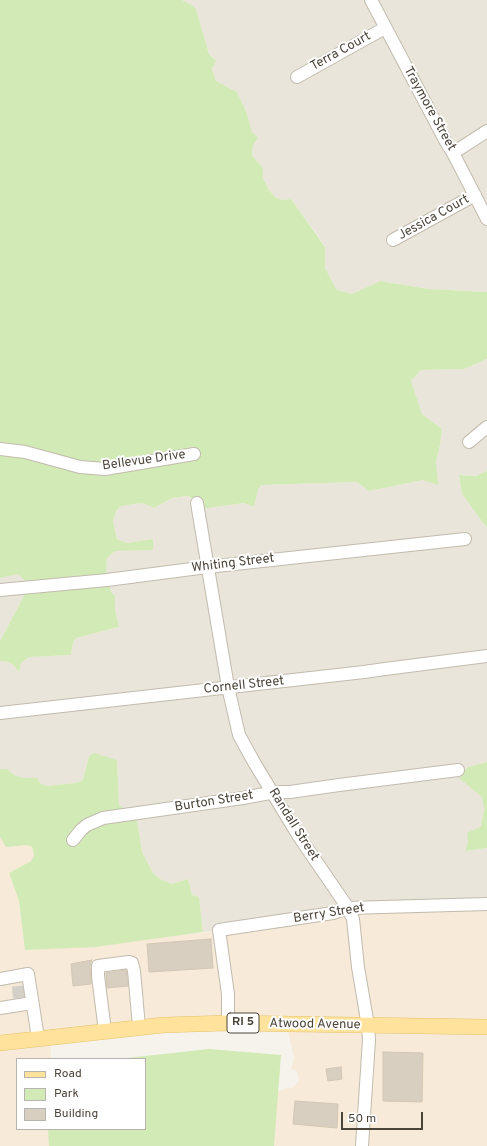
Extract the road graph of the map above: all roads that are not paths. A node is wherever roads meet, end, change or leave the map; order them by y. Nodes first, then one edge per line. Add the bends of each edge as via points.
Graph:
1 (371, 0) edge
2 (385, 28) junction
3 (297, 77) dead end
4 (487, 131) edge
5 (453, 153) junction
6 (475, 195) junction
7 (487, 219) edge
8 (393, 240) dead end
9 (487, 427) edge
10 (469, 442) dead end
11 (0, 449) edge
12 (194, 454) dead end
13 (198, 503) dead end
14 (465, 539) dead end
15 (207, 566) junction
16 (0, 590) edge
17 (487, 656) edge
18 (228, 687) junction
19 (0, 713) edge
20 (458, 770) dead end
21 (272, 793) junction
22 (73, 840) dead end
23 (487, 904) edge
24 (348, 908) junction
25 (0, 979) edge
26 (32, 1003) junction
27 (0, 1008) edge
28 (228, 1023) junction
29 (368, 1026) junction
30 (487, 1026) edge
31 (139, 1027) junction
32 (105, 1031) junction
33 (38, 1038) junction
34 (0, 1043) edge
35 (362, 1146) edge

1 - 2 street, Traymore Street
2 - 3 street, Terra Court
2 - 5 street, Traymore Street
4 - 5 street
5 - 6 street, Traymore Street
6 - 7 street, Traymore Street
6 - 8 street, Jessica Court
9 - 10 street
11 - 12 street, Bellevue Drive via 25,452 80,467 105,469
13 - 15 street, Randall Street
14 - 15 street, Whiting Street
15 - 16 street, Whiting Street via 107,580
15 - 18 street, Randall Street
17 - 18 street, Cornell Street
18 - 19 street, Cornell Street
18 - 21 street, Randall Street via 239,735
20 - 21 street, Burton Street
21 - 22 street, Burton Street via 103,818 80,830
21 - 24 street, Randall Street
23 - 24 street, Berry Street
24 - 28 street, Berry Street via 333,913 219,930 228,994
24 - 29 street, Randall Street via 353,919
25 - 26 street via 17,981 28,974
26 - 27 street via 19,1003
26 - 33 street
28 - 29 main road, Atwood Avenue / RI 5
28 - 31 main road, Atwood Avenue / RI 5
29 - 30 main road, Atwood Avenue / RI 5
29 - 35 street, Randall Street
31 - 32 main road, Atwood Avenue / RI 5
31 - 32 street via 134,971 132,963 128,962 98,966
32 - 33 main road, Atwood Avenue / RI 5
33 - 34 main road, Atwood Avenue / RI 5

